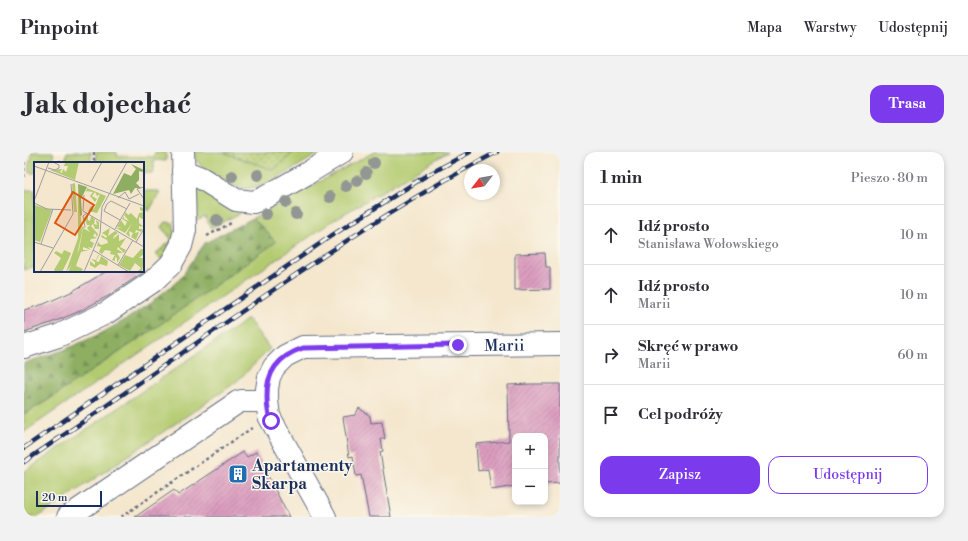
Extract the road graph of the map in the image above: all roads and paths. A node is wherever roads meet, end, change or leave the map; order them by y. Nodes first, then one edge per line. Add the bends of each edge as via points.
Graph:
1 (342, 152) edge
2 (60, 158) dead end
3 (24, 162) edge
4 (60, 162) edge
5 (183, 171) edge
6 (24, 177) edge
7 (258, 200) junction
8 (184, 237) junction
9 (560, 344) edge
10 (24, 347) edge
11 (267, 401) junction
12 (253, 427) dead end
13 (68, 517) edge
14 (121, 517) edge
15 (325, 517) edge

1 - 7 street
2 - 4 path
3 - 6 path
5 - 7 street via 201,178 236,200
5 - 8 street
7 - 8 path via 252,212 202,239
8 - 10 street via 171,264 152,282 124,302 77,328
9 - 11 street, Marii via 303,348 285,356 274,367 266,390
11 - 13 street via 238,402
11 - 15 street, Marii via 269,416
12 - 14 path

